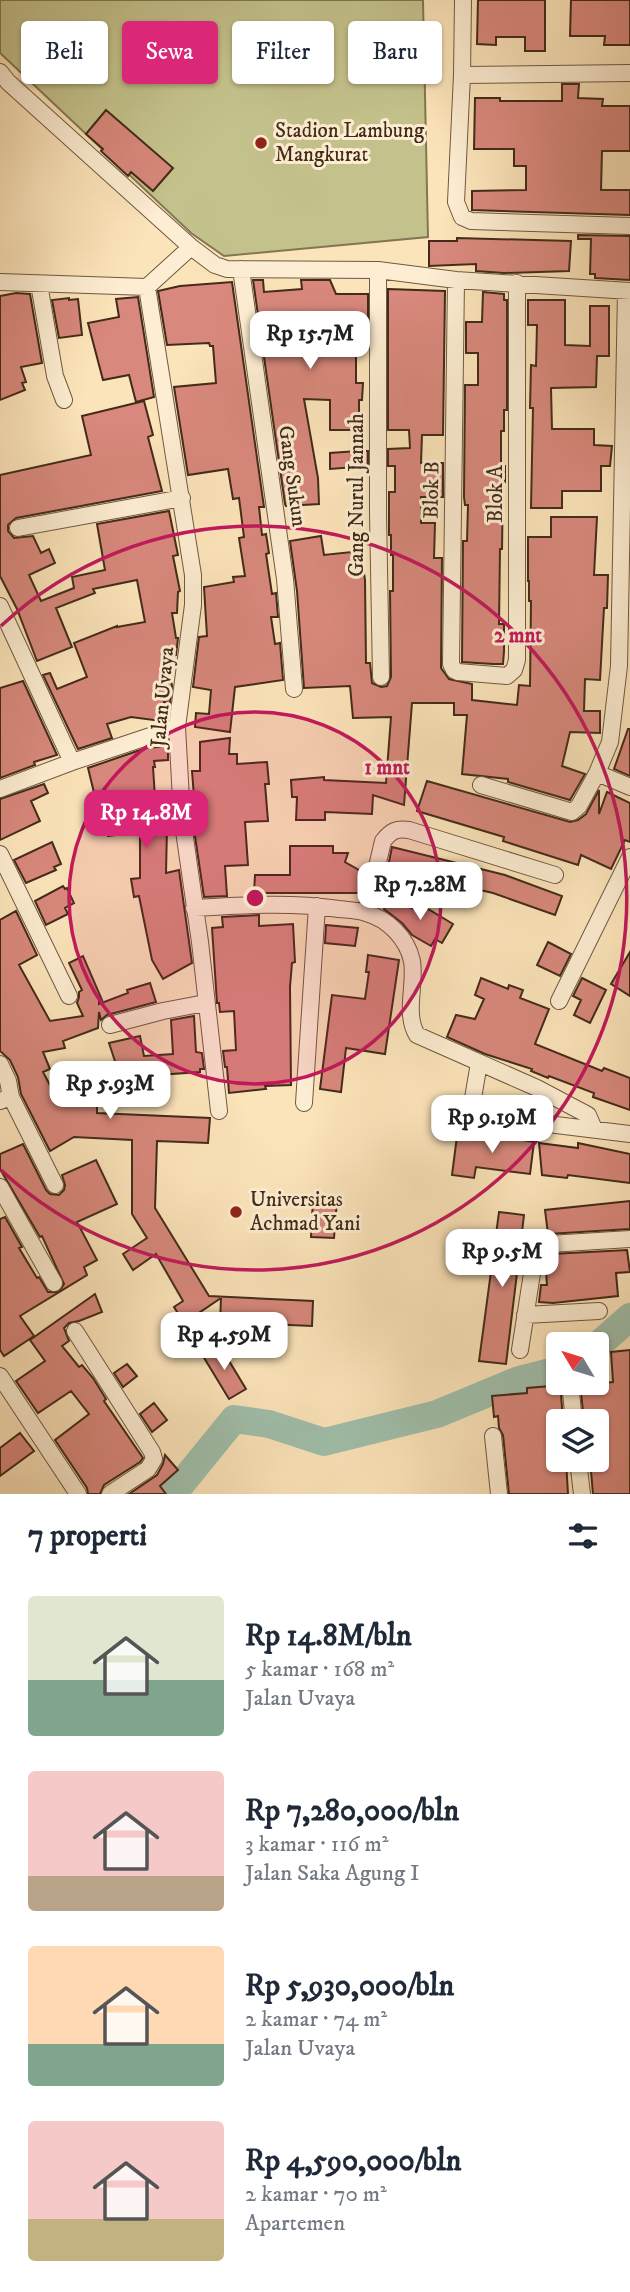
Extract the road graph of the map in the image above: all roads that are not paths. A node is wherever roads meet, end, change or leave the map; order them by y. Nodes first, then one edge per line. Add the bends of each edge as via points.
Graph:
1 (463, 0) edge
2 (0, 72) edge
3 (630, 73) edge
4 (462, 75) junction
5 (630, 226) edge
6 (191, 247) junction
7 (242, 270) junction
8 (378, 270) junction
9 (456, 280) junction
10 (0, 282) edge
11 (517, 283) junction
12 (38, 284) junction
13 (147, 287) junction
14 (628, 291) edge
15 (64, 400) dead end
16 (182, 498) junction
17 (18, 528) dead end
18 (0, 606) edge
19 (624, 667) edge
20 (483, 675) joint
21 (381, 677) dead end
22 (293, 689) dead end
23 (177, 727) junction
24 (72, 762) junction
25 (597, 773) junction
26 (481, 785) dead end
27 (630, 787) edge
28 (0, 789) edge
29 (0, 853) edge
30 (630, 858) edge
31 (555, 876) dead end
32 (317, 906) junction
33 (194, 908) junction
34 (366, 913) junction
35 (69, 996) dead end
36 (559, 1001) dead end
37 (205, 1003) junction
38 (110, 1025) dead end
39 (479, 1063) junction
40 (0, 1064) edge
41 (6, 1099) edge
42 (304, 1102) dead end
43 (219, 1111) dead end
44 (594, 1129) junction
45 (630, 1134) edge
46 (55, 1185) dead end
47 (0, 1187) edge
48 (630, 1239) edge
49 (54, 1283) dead end
50 (599, 1311) dead end
51 (525, 1315) junction
52 (75, 1331) dead end
53 (520, 1350) dead end
54 (0, 1376) edge
55 (493, 1436) dead end
56 (579, 1472) edge
57 (78, 1494) edge
58 (110, 1494) edge
59 (499, 1494) edge
60 (582, 1494) edge

1 - 4 street
2 - 6 street
3 - 4 street
4 - 5 street via 456,202 462,217 471,221
6 - 7 street via 215,265
6 - 13 street
7 - 8 street
7 - 22 street, Gang Sukun via 285,579
8 - 9 street
8 - 21 street, Gang Nurul Jannah
9 - 11 street
9 - 20 street, Blok B via 451,657 454,670
10 - 12 street
11 - 14 street
11 - 20 street, Blok A via 517,660 507,676
12 - 13 street
12 - 15 street via 55,376
13 - 16 street, Jalan Uvaya
14 - 19 street
16 - 17 street
16 - 23 street, Jalan Uvaya via 193,605
18 - 24 street
19 - 25 street via 610,742
23 - 24 street
23 - 33 street, Jalan Uvaya
24 - 28 street
25 - 26 street via 572,812
25 - 27 street
29 - 35 street
30 - 36 street
31 - 34 street via 398,828 383,841
32 - 33 street
32 - 34 street
32 - 42 street
33 - 37 street, Jalan Uvaya
34 - 39 street via 388,923 405,944 412,962 412,1017 417,1035
37 - 38 street
37 - 43 street, Jalan Uvaya
39 - 44 street via 588,1115
39 - 44 street via 474,1115
40 - 41 street via 8,1081
41 - 46 street
44 - 45 street
47 - 49 street
48 - 51 street via 539,1245 534,1251
50 - 51 street
51 - 53 street
52 - 58 street via 154,1459 148,1469
54 - 57 street
55 - 59 street
56 - 60 street

